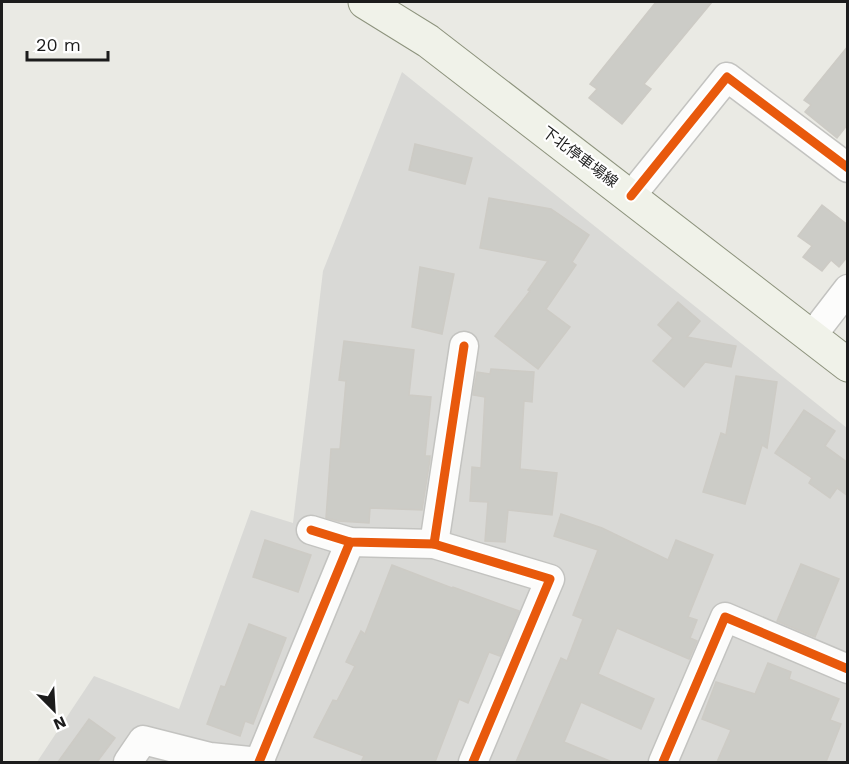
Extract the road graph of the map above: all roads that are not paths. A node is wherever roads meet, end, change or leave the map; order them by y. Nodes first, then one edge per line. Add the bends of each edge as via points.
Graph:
1 (365, 2) edge
2 (848, 168) edge
3 (631, 196) junction
4 (848, 289) edge
5 (812, 337) junction
6 (464, 346) dead end
7 (848, 365) edge
8 (311, 530) dead end
9 (350, 542) junction
10 (434, 544) junction
11 (848, 669) edge
12 (128, 762) edge
13 (260, 762) edge
14 (473, 762) edge
15 (663, 762) edge

1 - 3 main road, 下北停車場線 via 428,41
2 - 3 street via 727,77
3 - 5 main road, 下北停車場線
4 - 5 street
5 - 7 main road, 下北停車場線
6 - 10 street
8 - 9 street
9 - 10 street
9 - 13 street
10 - 14 street via 550,579
11 - 15 street via 725,617
12 - 13 street via 143,740 210,757

